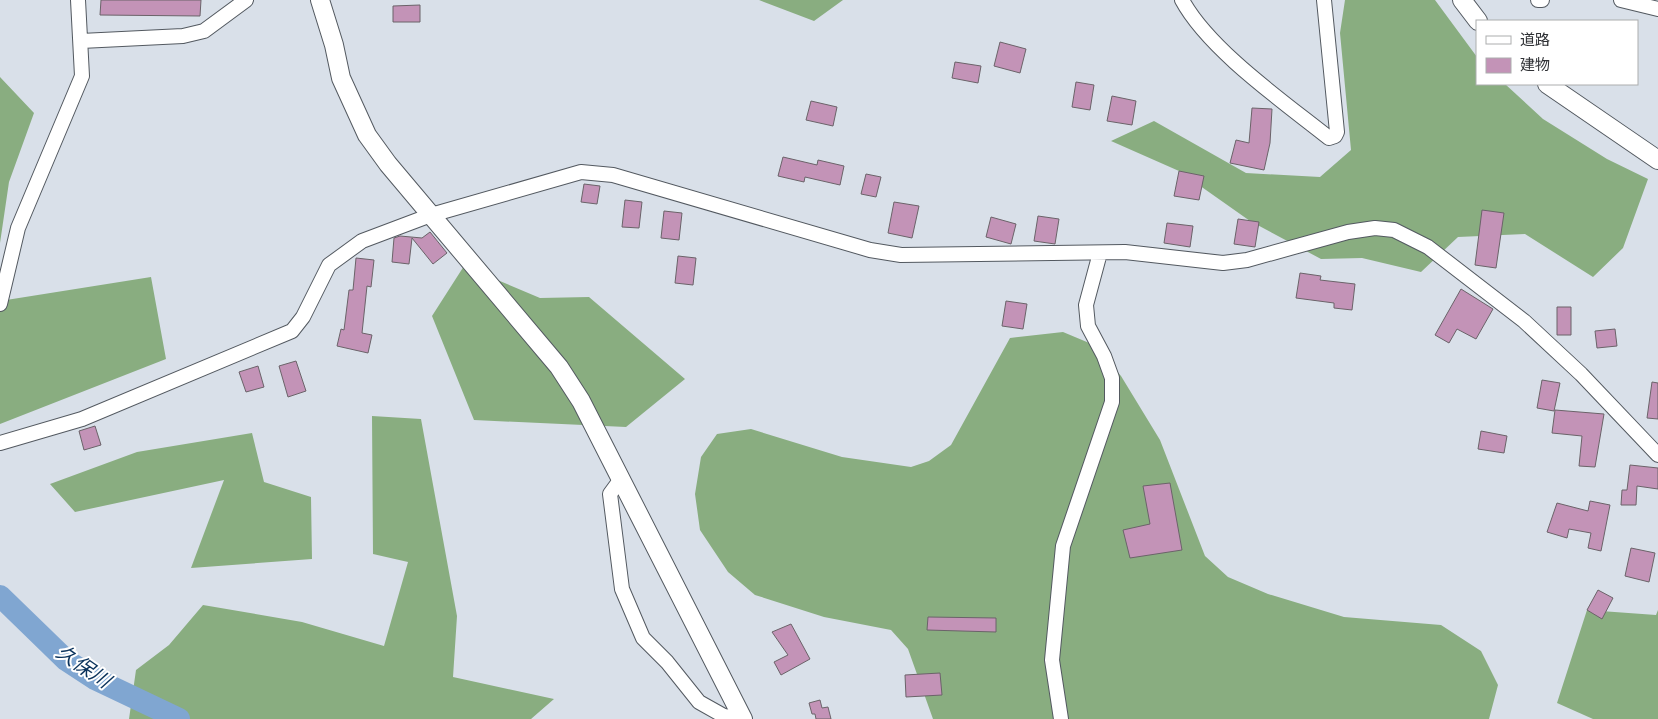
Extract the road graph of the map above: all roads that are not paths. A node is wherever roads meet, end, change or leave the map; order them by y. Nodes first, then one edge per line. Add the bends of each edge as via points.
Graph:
1 (78, 0) edge
2 (246, 0) edge
3 (320, 0) edge
4 (1182, 0) edge
5 (1324, 0) edge
6 (1462, 0) edge
7 (1538, 0) edge
8 (1542, 0) edge
9 (1621, 0) edge
10 (1658, 9) edge
11 (1477, 20) edge
12 (81, 41) junction
13 (1548, 85) edge
14 (1658, 160) edge
15 (431, 215) junction
16 (1100, 253) junction
17 (0, 304) edge
18 (0, 443) edge
19 (1658, 454) edge
20 (621, 479) junction
21 (743, 719) edge
22 (1061, 719) edge

1 - 12 street
2 - 12 street via 204,31 183,36
3 - 15 street via 341,78 367,135
4 - 5 street via 1194,20 1245,71 1329,138 1337,132
6 - 11 street
7 - 8 street
9 - 10 street
12 - 17 street via 82,76 18,228
13 - 14 street
15 - 16 street via 581,172 613,175 870,250 901,255
15 - 18 street via 362,241 329,264 303,317 292,331 82,419
15 - 20 street via 559,367 581,401
16 - 19 street via 1126,252 1223,263 1247,260 1348,232 1375,228 1394,230 1428,247 1524,321 1581,374
16 - 22 street via 1086,305 1088,326 1112,378 1112,402 1063,546 1052,660
20 - 21 street
20 - 21 street via 610,494 622,590 643,638 699,702 724,716

